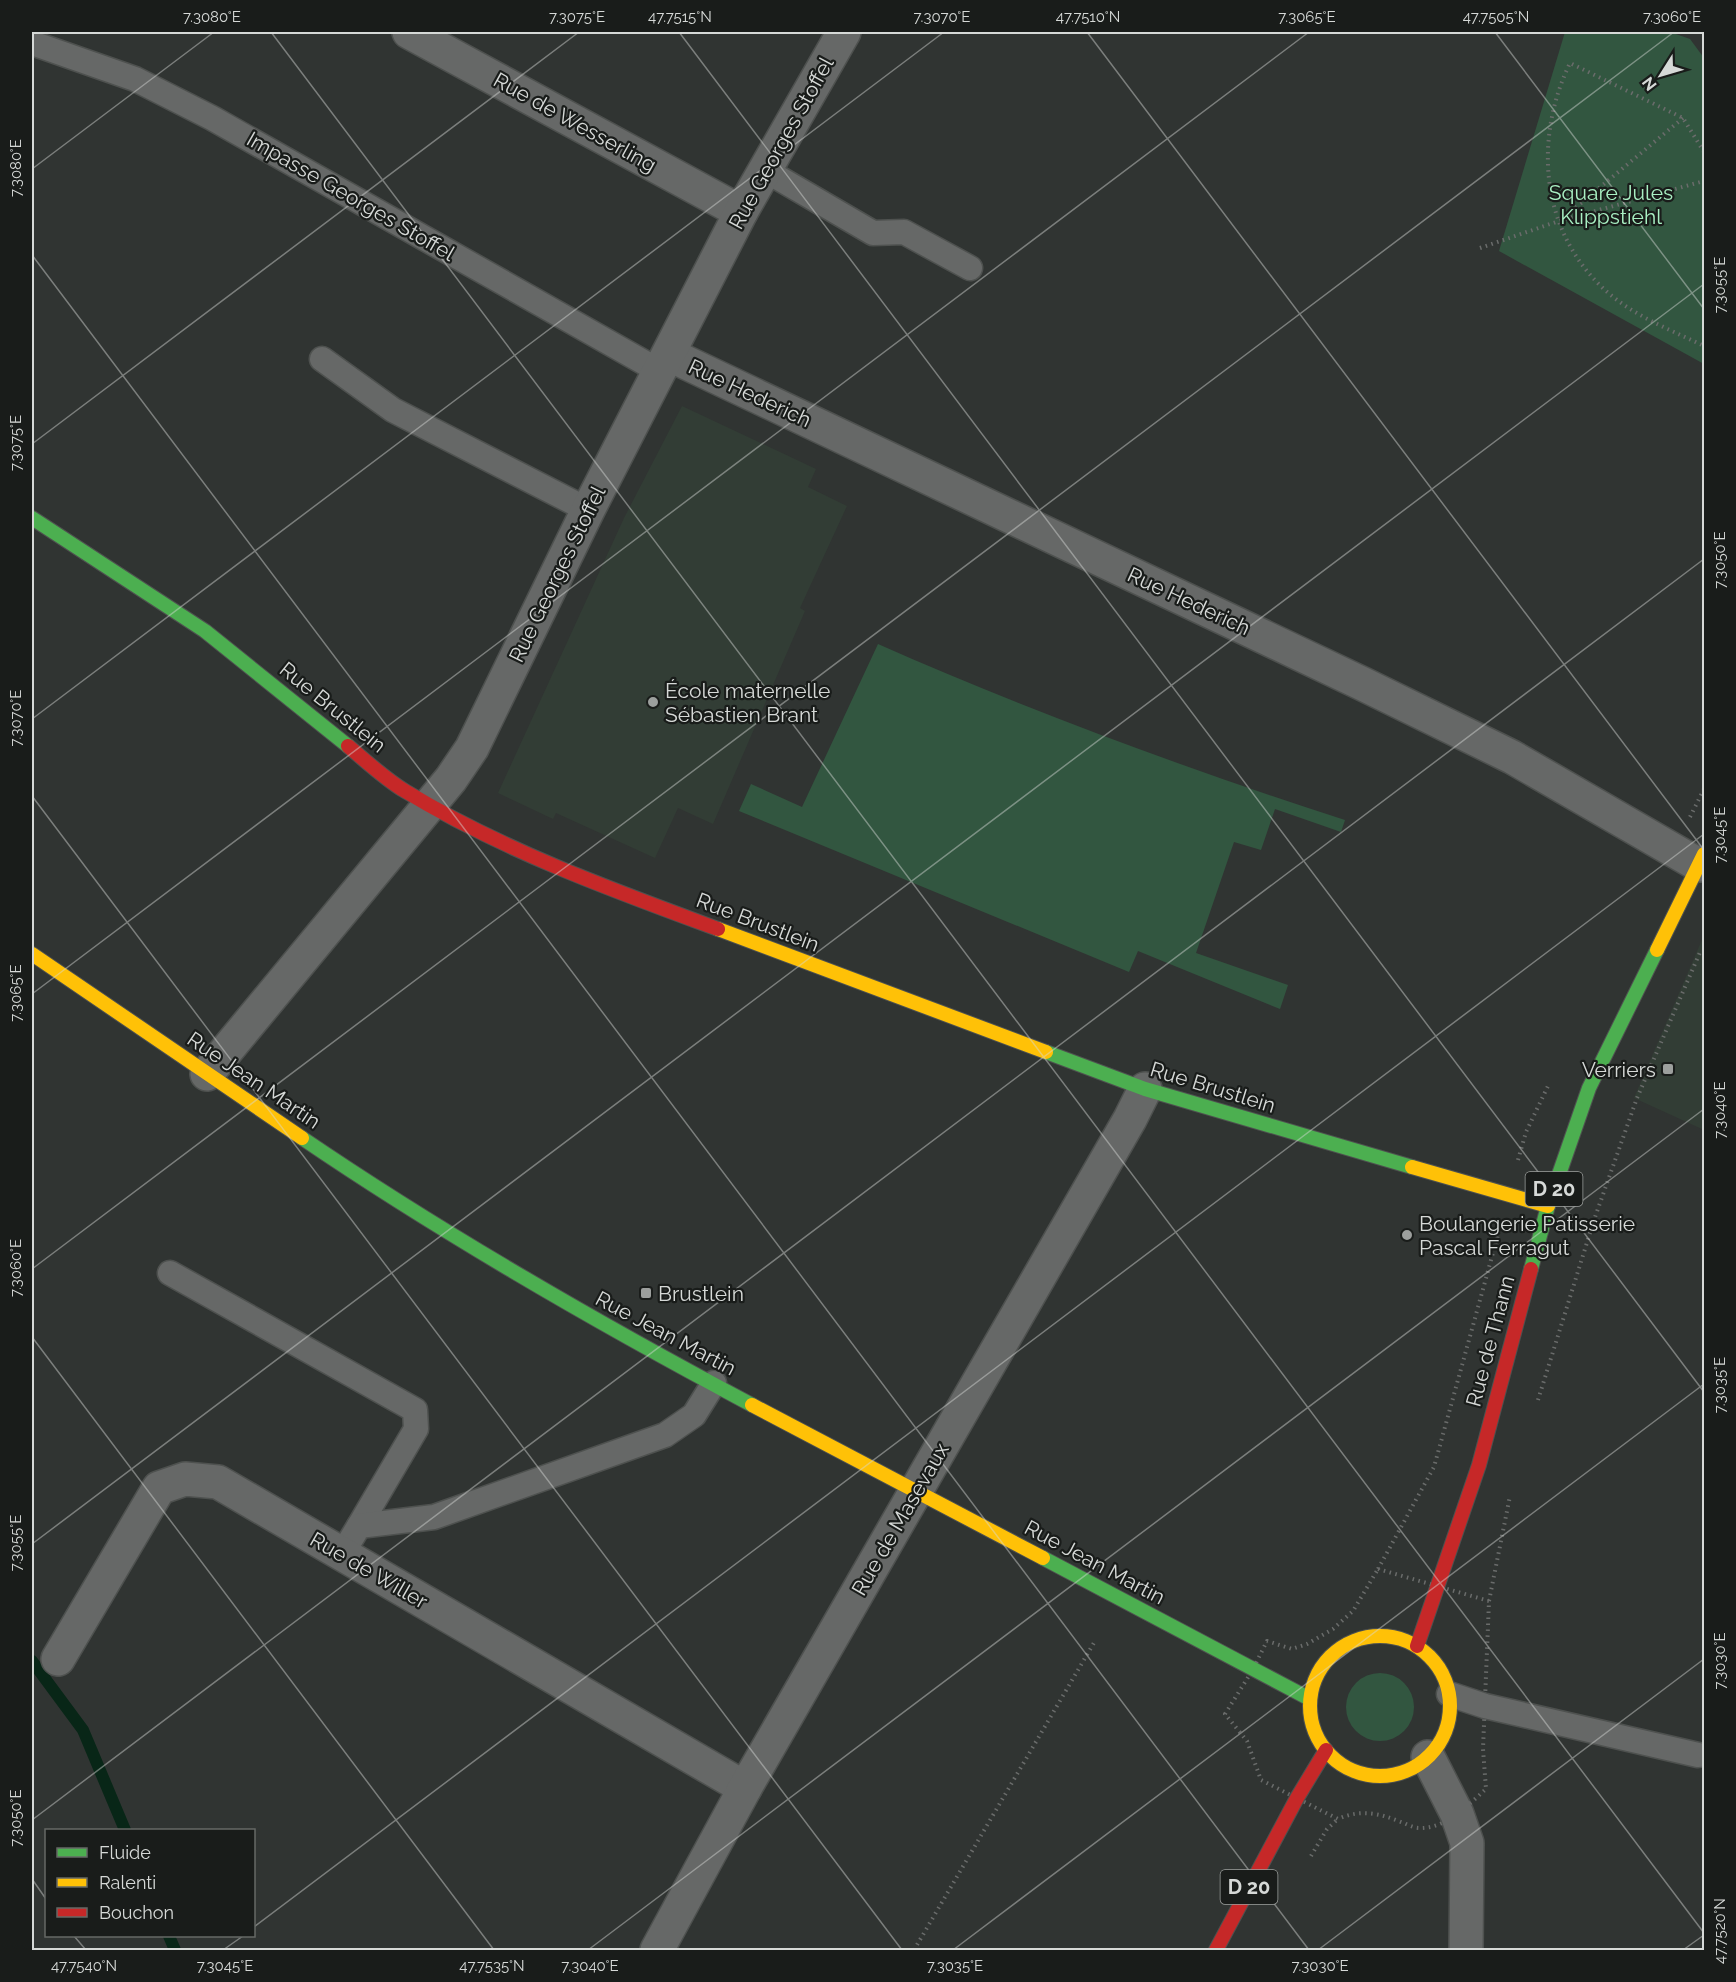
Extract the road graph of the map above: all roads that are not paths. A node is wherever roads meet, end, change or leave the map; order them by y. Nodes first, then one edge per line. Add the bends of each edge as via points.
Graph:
1 (409, 32) edge
2 (844, 32) edge
3 (32, 43) edge
4 (765, 170) junction
5 (741, 212) junction
6 (970, 268) dead end
7 (322, 359) dead end
8 (665, 364) junction
9 (588, 510) junction
10 (32, 518) edge
11 (430, 805) junction
12 (1702, 860) edge
13 (32, 954) edge
14 (207, 1074) junction
15 (1145, 1089) junction
16 (1548, 1206) junction
17 (170, 1273) dead end
18 (714, 1383) junction
19 (917, 1490) junction
20 (359, 1526) junction
21 (342, 1554) junction
22 (1417, 1646) junction
23 (58, 1659) dead end
24 (1449, 1694) junction
25 (1310, 1699) junction
26 (1326, 1750) junction
27 (1698, 1755) dead end
28 (1428, 1757) junction
29 (745, 1788) junction
30 (657, 1950) edge
31 (1216, 1950) edge
32 (1466, 1950) edge

1 - 5 street, Rue de Wesserling
2 - 4 street, Rue Georges Stoffel
3 - 8 lane, Impasse Georges Stoffel via 135,79 212,118
4 - 5 street, Rue Georges Stoffel
4 - 6 lane via 873,233 904,232
5 - 8 street, Rue Georges Stoffel
7 - 9 lane via 393,410
8 - 9 street, Rue Georges Stoffel
8 - 12 street, Rue Hederich via 1469,736
9 - 11 street, Rue Georges Stoffel via 472,748
10 - 11 main road, Rue Brustlein via 205,631 403,790
11 - 14 street, Rue Georges Stoffel
11 - 15 main road, Rue Brustlein via 495,838 680,915
12 - 16 main road, Rue de Thann / D 20 via 1589,1088
13 - 14 main road, Rue Jean Martin
14 - 18 main road, Rue Jean Martin via 389,1197 622,1336
15 - 16 main road, Rue Brustlein
15 - 19 street, Rue de Masevaux
16 - 22 main road, Rue de Thann / D 20 via 1479,1465
17 - 20 lane via 415,1410 416,1429
18 - 19 main road, Rue Jean Martin
18 - 20 lane via 694,1415 665,1435 435,1517
19 - 25 main road, Rue Jean Martin
19 - 29 street, Rue de Masevaux
20 - 21 lane
21 - 23 street, Rue de Willer via 218,1482 185,1479 159,1488
21 - 29 street, Rue de Willer
22 - 24 main road via 1438,1667
22 - 25 main road via 1400,1638 1378,1636 1344,1645 1320,1669
24 - 27 lane via 1485,1706
24 - 28 main road via 1444,1736
25 - 26 main road via 1314,1726
26 - 28 main road via 1352,1770 1369,1775 1404,1772
26 - 31 main road, D 20
28 - 32 street via 1465,1832 1469,1858
29 - 30 street, Rue de Masevaux

